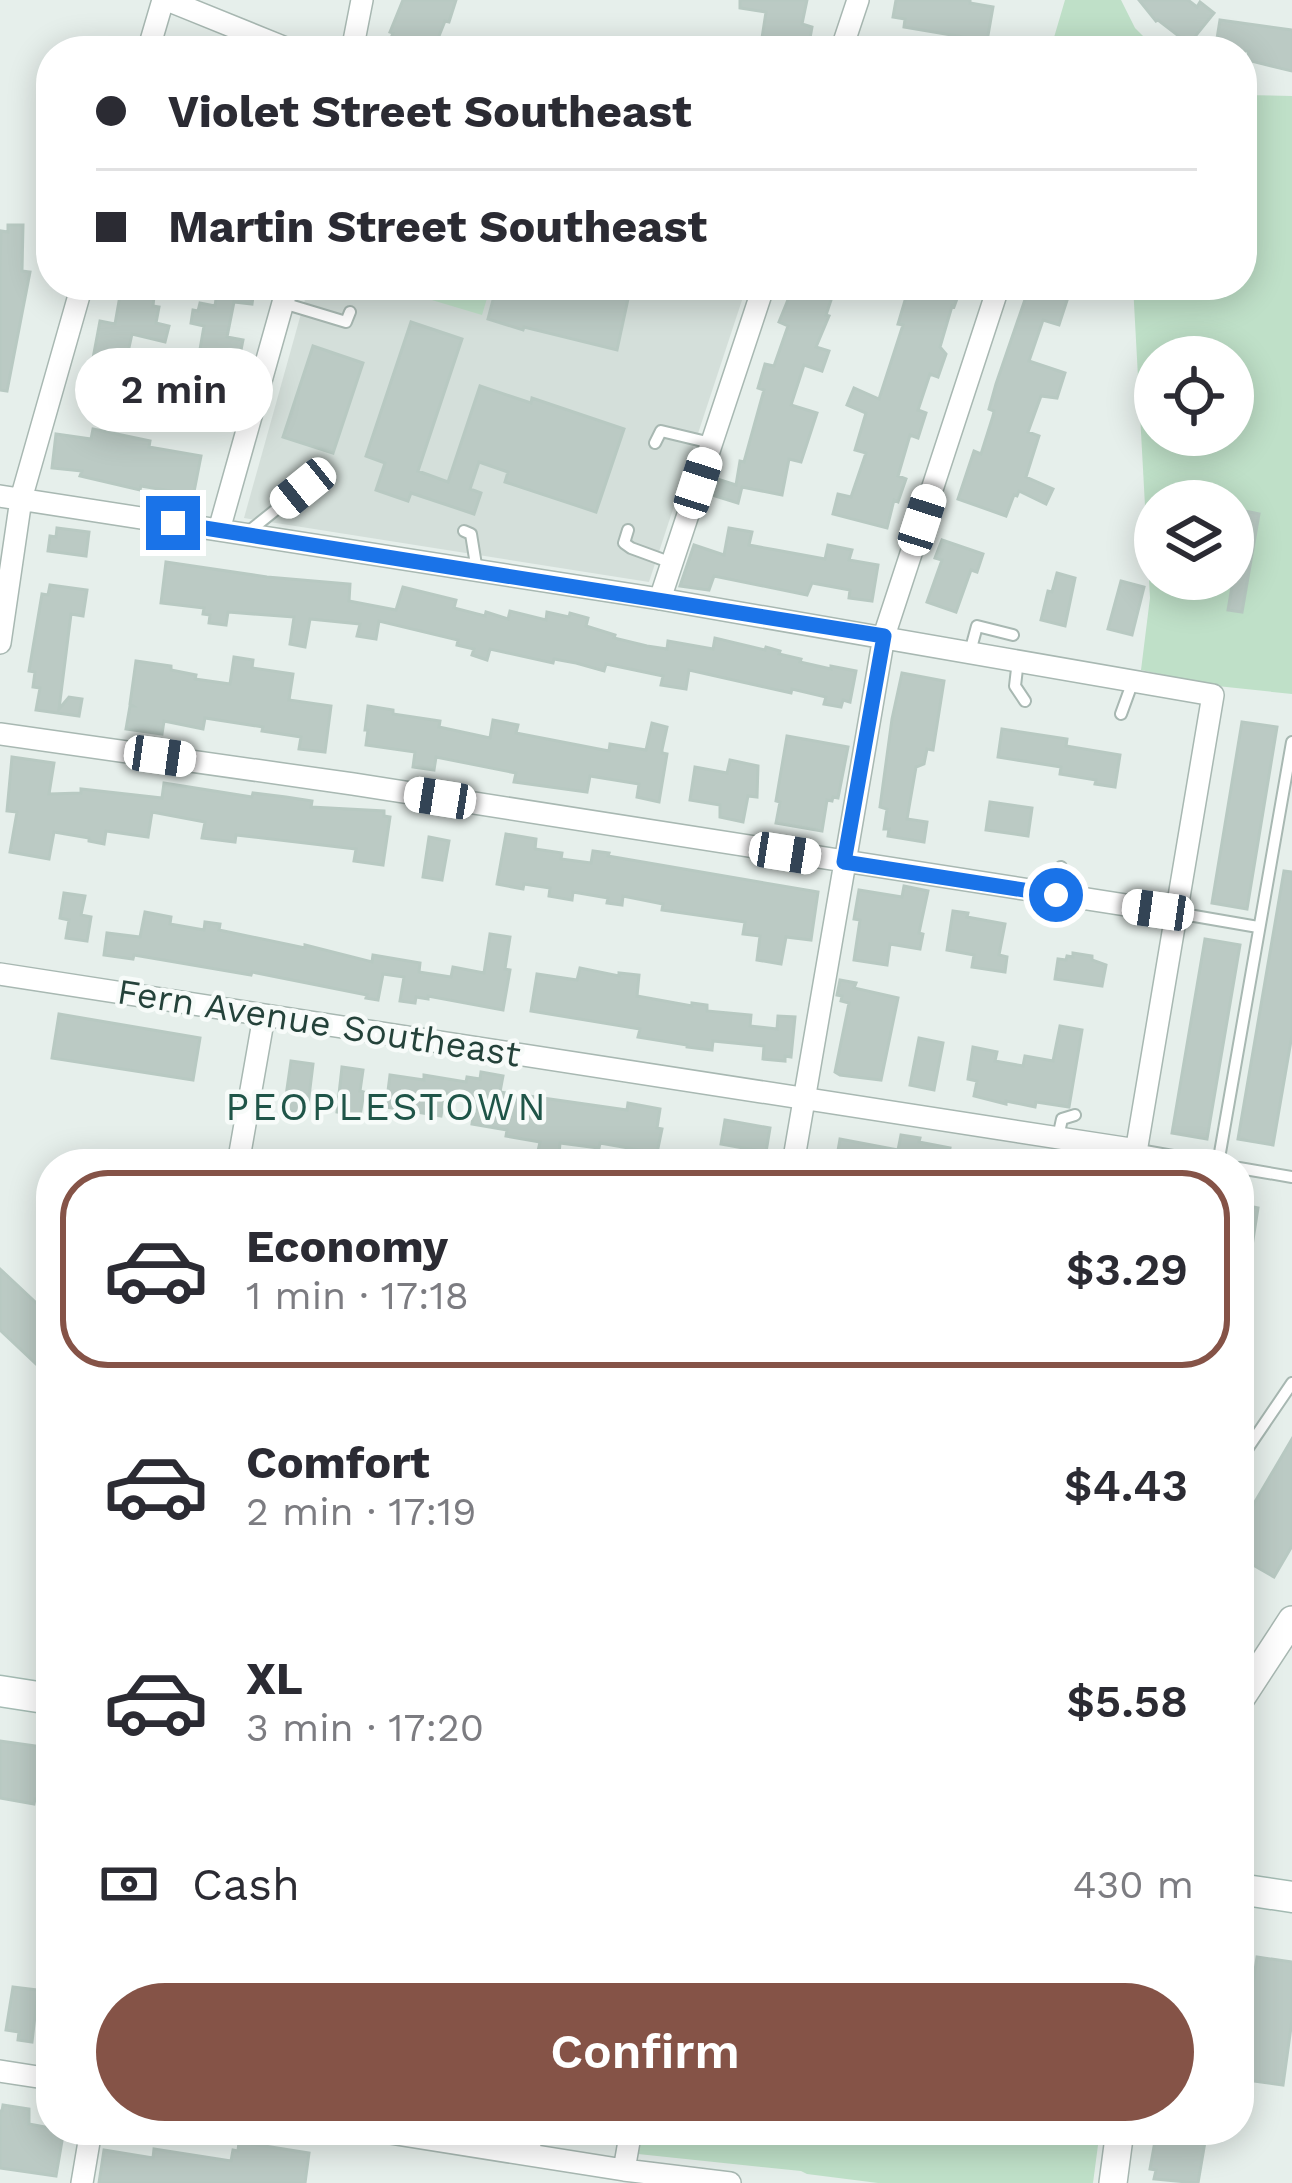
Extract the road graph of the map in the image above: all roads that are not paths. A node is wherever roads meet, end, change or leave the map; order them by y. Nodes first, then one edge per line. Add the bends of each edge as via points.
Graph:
1 (165, 0) edge
2 (362, 0) edge
3 (858, 0) edge
4 (153, 36) edge
5 (255, 36) edge
6 (355, 36) edge
7 (847, 36) edge
8 (77, 300) edge
9 (283, 300) edge
10 (298, 300) edge
11 (759, 300) edge
12 (994, 300) edge
13 (350, 312) dead end
14 (655, 442) dead end
15 (711, 443) junction
16 (318, 482) dead end
17 (11, 498) edge
18 (219, 530) junction
19 (628, 530) dead end
20 (464, 531) dead end
21 (246, 534) junction
22 (672, 563) junction
23 (477, 571) junction
24 (660, 599) junction
25 (1013, 635) dead end
26 (884, 636) junction
27 (0, 643) edge
28 (970, 652) junction
29 (1018, 660) junction
30 (1132, 681) junction
31 (1025, 701) dead end
32 (1121, 714) dead end
33 (0, 734) edge
34 (1292, 742) edge
35 (844, 862) junction
36 (1061, 867) dead end
37 (1056, 895) junction
38 (1177, 913) junction
39 (1258, 927) junction
40 (0, 974) edge
41 (264, 1016) junction
42 (804, 1097) junction
43 (1075, 1115) dead end
44 (1058, 1137) junction
45 (241, 1149) edge
46 (796, 1149) edge
47 (1105, 1149) edge
48 (1137, 1149) edge
49 (1221, 1149) edge
50 (1254, 1171) edge
51 (1292, 1177) edge
52 (1292, 1383) edge
53 (1254, 1439) edge
54 (1292, 1620) edge
55 (1254, 1678) edge
56 (0, 1691) edge
57 (36, 1697) edge
58 (1254, 1891) edge
59 (1292, 1897) edge
60 (0, 2071) edge
61 (36, 2077) edge
62 (88, 2145) edge
63 (467, 2145) edge
64 (535, 2145) edge
65 (629, 2145) edge
66 (1118, 2145) edge
67 (534, 2156) junction
68 (624, 2170) junction
69 (82, 2183) edge
70 (730, 2183) edge
71 (1113, 2183) edge

1 - 4 street
1 - 5 street
2 - 6 street
3 - 7 street
8 - 17 street
9 - 18 street
10 - 13 lane via 346,322
11 - 15 street
12 - 26 street
14 - 15 lane via 661,430
15 - 22 street
16 - 21 lane
17 - 18 street
17 - 27 street
18 - 21 street
19 - 22 lane via 631,548
20 - 23 lane
21 - 23 street
22 - 24 street
23 - 24 street
24 - 26 street
25 - 28 lane via 977,626
26 - 28 street
26 - 35 street
28 - 29 street
29 - 30 street
29 - 31 lane via 1015,686
30 - 32 lane
30 - 38 street via 1214,695
33 - 35 street
34 - 39 lane
35 - 37 street
35 - 42 street
36 - 37 lane
37 - 38 street
38 - 39 lane
38 - 48 street
39 - 49 lane
40 - 41 street, Fern Avenue Southeast
41 - 42 street, Fern Avenue Southeast
41 - 45 street
42 - 44 street, Fern Avenue Southeast
42 - 46 street
43 - 44 lane via 1062,1119
44 - 47 street, Fern Avenue Southeast
50 - 51 lane
52 - 53 lane
54 - 55 street
56 - 57 main road
58 - 59 main road
60 - 61 street
62 - 69 street
63 - 67 street
64 - 67 lane
65 - 68 street
66 - 71 street
67 - 68 street
68 - 70 street

